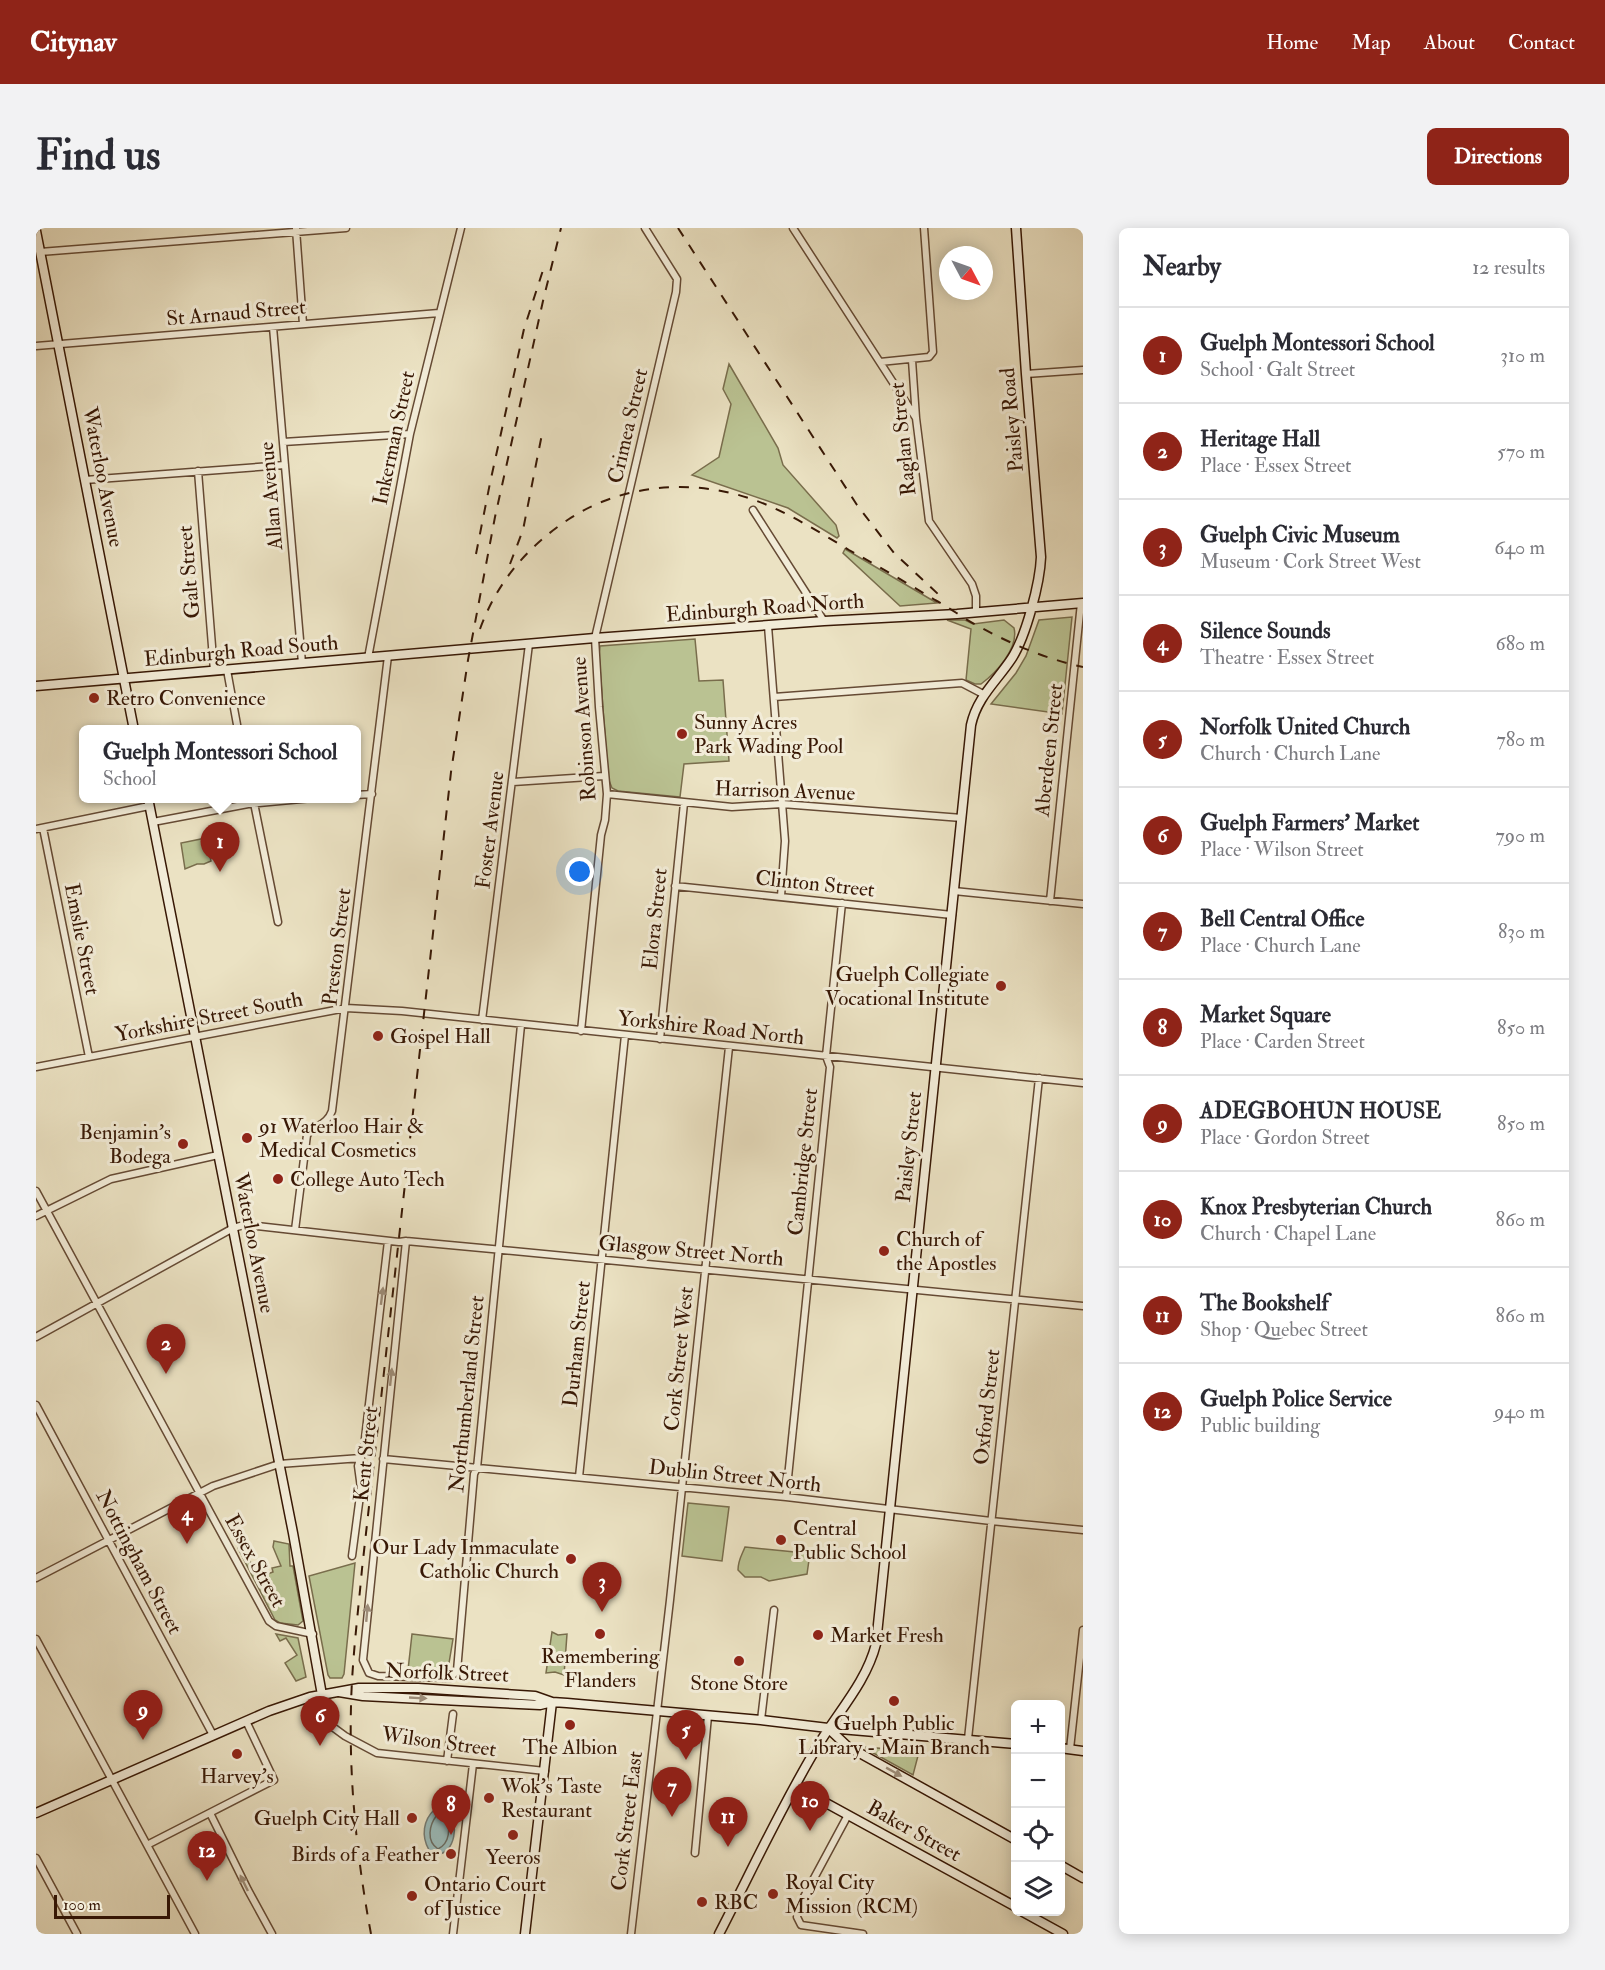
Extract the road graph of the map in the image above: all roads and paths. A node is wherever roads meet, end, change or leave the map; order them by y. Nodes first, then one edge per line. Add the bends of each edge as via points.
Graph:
1 (346, 228) edge
2 (461, 228) edge
3 (645, 228) edge
4 (793, 228) edge
5 (924, 228) edge
6 (1016, 228) edge
7 (297, 230) edge
8 (36, 231) edge
9 (40, 252) junction
10 (439, 313) junction
11 (303, 324) junction
12 (273, 327) junction
13 (59, 344) junction
14 (36, 346) edge
15 (912, 360) junction
16 (880, 362) junction
17 (1083, 370) edge
18 (1026, 374) junction
19 (916, 418) junction
20 (410, 434) junction
21 (283, 442) junction
22 (285, 465) junction
23 (198, 471) junction
24 (86, 480) junction
25 (753, 510) dead end
26 (1082, 603) edge
27 (1030, 608) junction
28 (976, 612) junction
29 (824, 621) junction
30 (768, 626) junction
31 (595, 638) junction
32 (529, 644) junction
33 (449, 651) joint
34 (388, 656) junction
35 (368, 658) junction
36 (302, 663) junction
37 (227, 670) junction
38 (214, 671) junction
39 (124, 680) junction
40 (36, 686) edge
41 (983, 694) junction
42 (774, 697) junction
43 (133, 725) edge
44 (237, 725) edge
45 (604, 776) junction
46 (513, 782) junction
47 (372, 794) junction
48 (607, 794) junction
49 (361, 795) edge
50 (145, 803) edge
51 (149, 803) edge
52 (243, 803) edge
53 (253, 803) edge
54 (684, 803) junction
55 (782, 804) junction
56 (962, 818) junction
57 (153, 822) junction
58 (40, 829) edge
59 (675, 886) junction
60 (954, 891) junction
61 (781, 896) junction
62 (1050, 901) junction
63 (842, 903) junction
64 (1083, 904) edge
65 (952, 915) junction
66 (278, 922) dead end
67 (346, 1008) junction
68 (482, 1020) junction
69 (521, 1024) junction
70 (581, 1031) junction
71 (626, 1035) junction
72 (195, 1037) junction
73 (660, 1039) junction
74 (729, 1047) junction
75 (826, 1056) junction
76 (90, 1057) junction
77 (36, 1066) edge
78 (936, 1067) junction
79 (1039, 1078) junction
80 (1083, 1083) edge
81 (218, 1155) junction
82 (36, 1191) edge
83 (47, 1211) junction
84 (36, 1216) edge
85 (232, 1228) junction
86 (295, 1230) junction
87 (388, 1241) junction
88 (406, 1241) junction
89 (499, 1249) junction
90 (602, 1260) junction
91 (706, 1269) junction
92 (808, 1279) junction
93 (912, 1289) junction
94 (1015, 1299) junction
95 (97, 1304) junction
96 (1083, 1306) edge
97 (36, 1337) edge
98 (36, 1406) edge
99 (361, 1458) junction
100 (383, 1459) junction
101 (279, 1464) junction
102 (477, 1468) junction
103 (579, 1477) junction
104 (682, 1488) junction
105 (199, 1492) junction
106 (786, 1497) junction
107 (889, 1509) junction
108 (991, 1521) junction
109 (1083, 1530) edge
110 (108, 1539) junction
111 (352, 1556) dead end
112 (36, 1578) edge
113 (774, 1610) dead end
114 (1083, 1630) edge
115 (313, 1634) junction
116 (36, 1639) edge
117 (366, 1670) joint
118 (322, 1695) junction
119 (552, 1702) junction
120 (657, 1711) junction
121 (453, 1714) dead end
122 (708, 1716) junction
123 (761, 1720) junction
124 (246, 1721) junction
125 (828, 1728) junction
126 (213, 1735) junction
127 (968, 1739) junction
128 (1011, 1743) edge
129 (1065, 1749) edge
130 (1083, 1751) edge
131 (447, 1761) junction
132 (473, 1764) junction
133 (545, 1771) junction
134 (112, 1779) junction
135 (795, 1786) junction
136 (36, 1813) edge
137 (210, 1813) junction
138 (848, 1815) junction
139 (1011, 1837) edge
140 (147, 1845) junction
141 (695, 1853) dead end
142 (36, 1858) edge
143 (1065, 1868) edge
144 (1083, 1878) edge
145 (1011, 1904) edge
146 (1032, 1916) edge
147 (77, 1934) edge
148 (195, 1934) edge
149 (272, 1934) edge
150 (453, 1934) edge
151 (525, 1934) edge
152 (631, 1934) edge
153 (719, 1934) edge
154 (862, 1934) edge
155 (1063, 1934) edge

1 - 7 street
2 - 10 street, Inkerman Street
3 - 31 street, Crimea Street via 677,279 676,292
4 - 16 street
5 - 15 street, Raglan Street via 933,349 929,357
6 - 18 main road, Paisley Road
7 - 9 street
7 - 11 street
8 - 9 main road, Waterloo Avenue
9 - 13 main road, Waterloo Avenue
10 - 11 street, St Arnaud Street
10 - 20 street, Inkerman Street
11 - 12 street, St Arnaud Street
12 - 13 street, St Arnaud Street
12 - 21 street, Allan Avenue
13 - 14 street, St Arnaud Street
13 - 24 main road, Waterloo Avenue
15 - 16 street
15 - 19 street, Raglan Street
16 - 19 street
17 - 18 street
18 - 27 main road, Paisley Road via 1041,557
19 - 28 street, Raglan Street via 929,521 972,584
20 - 21 street
20 - 35 street, Inkerman Street
21 - 22 street, Allan Avenue
22 - 23 street
22 - 36 street, Allan Avenue
23 - 24 street
23 - 38 street, Galt Street
24 - 39 main road, Waterloo Avenue
25 - 29 street
26 - 27 main road, Edinburgh Road North
26 - 62 street, Aberdeen Street
27 - 28 main road, Edinburgh Road North
27 - 41 main road, Paisley Street via 1016,652
28 - 29 main road, Edinburgh Road North
29 - 30 main road, Edinburgh Road North
30 - 31 main road, Edinburgh Road North
30 - 42 street
31 - 32 main road, Edinburgh Road North
31 - 45 street, Robinson Avenue
32 - 33 main road, Edinburgh Road North
32 - 46 street, Foster Avenue
33 - 34 main road, Edinburgh Road South
34 - 35 main road, Edinburgh Road South
34 - 47 street, Preston Street
35 - 36 main road, Edinburgh Road South
36 - 37 main road, Edinburgh Road South
37 - 38 main road, Edinburgh Road South
37 - 44 street
38 - 39 main road, Edinburgh Road South
39 - 40 main road, Edinburgh Road South
39 - 43 main road, Waterloo Avenue
41 - 42 street via 958,683
41 - 56 main road, Paisley Street via 971,725
42 - 55 street
45 - 46 street
45 - 48 street, Robinson Avenue
46 - 68 street, Foster Avenue
47 - 49 street
47 - 67 street, Preston Street
48 - 54 street, Harrison Avenue
48 - 70 street, Robinson Avenue
50 - 58 street
51 - 57 main road, Waterloo Avenue
52 - 57 street
53 - 66 street
54 - 55 street, Harrison Avenue via 732,807
54 - 59 street, Elora Street
55 - 56 street, Harrison Avenue
55 - 61 street
56 - 60 main road, Paisley Street
57 - 72 main road, Waterloo Avenue
58 - 76 street, Emslie Street
59 - 61 street, Clinton Street
59 - 73 street, Elora Street
60 - 62 street
60 - 65 main road, Paisley Street
61 - 63 street, Clinton Street
62 - 64 street
63 - 65 street, Clinton Street
63 - 75 street, Cambridge Street
65 - 78 main road, Paisley Street
67 - 68 street, Yorkshire Street South
67 - 72 street, Yorkshire Street South
67 - 86 street, Preston Street via 332,1111 325,1123 310,1131 305,1140
68 - 69 street, Yorkshire Road North
69 - 70 street, Yorkshire Road North
69 - 89 street, Northumberland Street
70 - 71 street, Yorkshire Road North
71 - 73 street, Yorkshire Road North
71 - 90 street, Durham Street
72 - 76 street, Yorkshire Street South
72 - 81 main road, Waterloo Avenue
73 - 74 street, Yorkshire Road North
74 - 75 street, Yorkshire Road North
74 - 91 street, Cork Street West
75 - 78 street, Yorkshire Road North
75 - 92 street, Cambridge Street via 830,1067
76 - 77 street, Yorkshire Street South
78 - 79 street, Yorkshire Road North
78 - 93 main road, Paisley Street
79 - 80 street, Yorkshire Road North
79 - 94 street, Oxford Street
81 - 83 street via 111,1179
81 - 85 main road, Waterloo Avenue
82 - 83 street, Essex Street
83 - 84 street
83 - 95 street, Essex Street
85 - 86 street, Glasgow Street North
85 - 95 street
85 - 101 main road, Waterloo Avenue
86 - 87 street, Glasgow Street North
87 - 88 street, Glasgow Street North
99 -> 87 street, Kent Street
88 - 89 street, Glasgow Street North
100 -> 88 street, Kent Street
89 - 90 street, Glasgow Street North
89 - 102 street, Northumberland Street
90 - 91 street, Glasgow Street North
90 - 103 street, Durham Street
91 - 92 street, Glasgow Street North
91 - 104 street, Cork Street West
92 - 93 street, Glasgow Street North
92 - 106 street, Cambridge Street
93 - 94 street, Glasgow Street North
93 - 107 main road, Paisley Street
94 - 96 street, Glasgow Street North
94 - 108 street, Oxford Street
95 - 97 street
95 - 105 street, Essex Street
98 - 110 street, Nottingham Street
99 - 101 street
99 - 111 street, Kent Street
100 - 102 street, Dublin Street North
117 -> 100 street, Kent Street via 363,1660
101 - 105 street
101 - 115 main road, Waterloo Avenue
102 - 103 street, Dublin Street North
102 - 117 street, Northumberland Street via 457,1671 450,1678 378,1676
103 - 104 street, Dublin Street North
104 - 106 street, Dublin Street North
104 - 120 street, Cork Street West
105 - 110 street
105 - 115 street, Essex Street via 269,1621
106 - 107 street, Dublin Street North
107 - 108 street, Dublin Street North
107 - 125 main road, Paisley Street via 872,1658 864,1677
108 - 109 street, Dublin Street North
108 - 127 street, Oxford Street
110 - 112 street
110 - 126 street, Nottingham Street
113 - 123 street
114 - 129 street
115 - 118 main road, Waterloo Avenue
116 - 134 street
118 - 119 main road, Norfolk Street via 339,1692 540,1705
118 - 124 main road, Norfolk Street via 284,1704
118 - 131 street, Wilson Street via 330,1725 364,1748
119 - 120 main road, Norfolk Street
119 - 133 main road
120 - 122 main road, Norfolk Street
120 - 152 street, Cork Street East
121 - 131 street
122 - 123 main road, Norfolk Street
122 - 141 street
123 - 125 main road, Norfolk Street
124 - 126 main road, Norfolk Street
124 - 137 street via 274,1780
125 - 127 main road, Norfolk Street
125 - 135 main road, Paisley Street
125 -> 139 main road via 847,1746
126 - 134 main road, Norfolk Street
127 - 128 main road, Norfolk Street
129 - 130 main road
131 - 132 street, Wilson Street
132 - 133 street, Wilson Street
132 - 150 street
133 - 151 main road
134 - 136 main road, Norfolk Street
134 - 140 street
135 - 138 main road, Baker Street
135 - 153 main road, Paisley Street
137 - 140 street
149 -> 137 street
138 - 145 main road, Baker Street
138 - 154 street via 798,1908 797,1917 801,1925 810,1928
140 - 148 street
142 - 147 street
143 - 144 main road
146 - 155 main road

